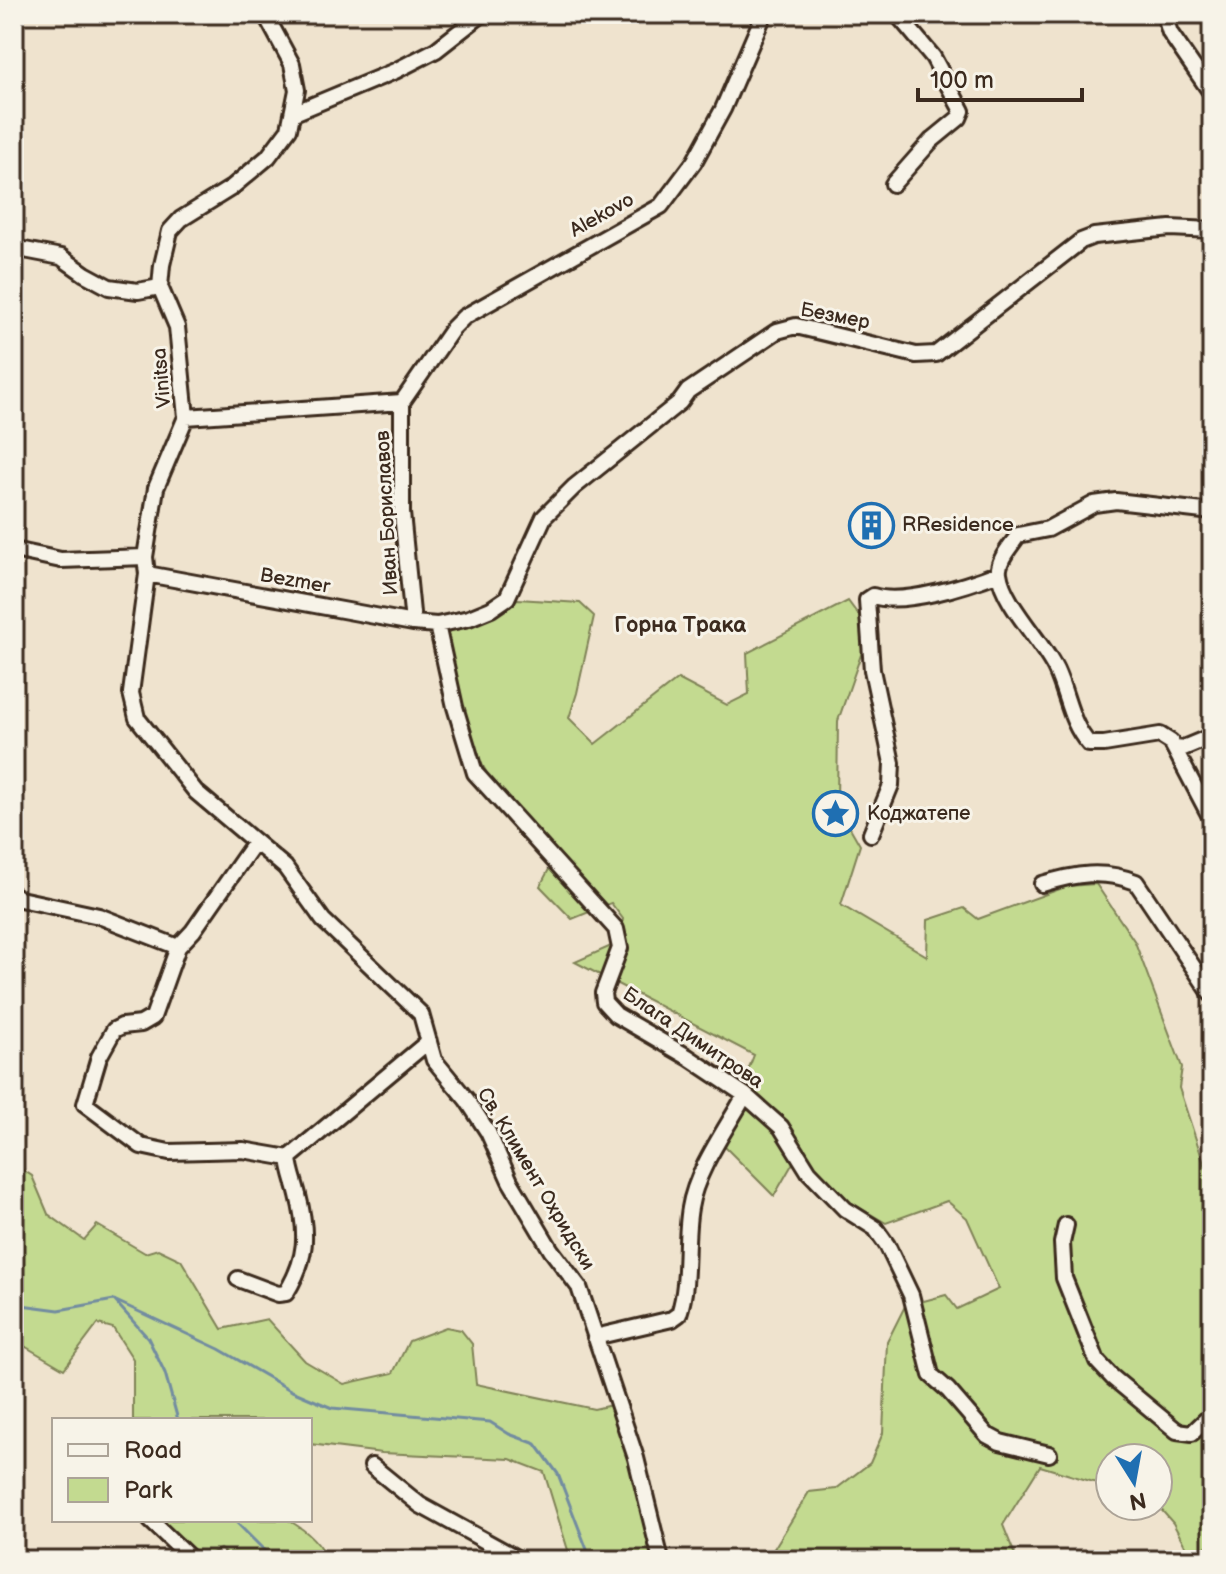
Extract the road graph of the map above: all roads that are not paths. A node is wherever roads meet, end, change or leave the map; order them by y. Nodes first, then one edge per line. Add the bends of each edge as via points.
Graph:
1 (265, 14) edge
2 (482, 14) edge
3 (764, 14) edge
4 (897, 14) edge
5 (1164, 14) edge
6 (1212, 94) edge
7 (294, 113) junction
8 (893, 184) dead end
9 (1212, 230) edge
10 (14, 248) edge
11 (160, 287) junction
12 (402, 402) junction
13 (186, 417) junction
14 (1212, 512) edge
15 (14, 550) edge
16 (145, 557) junction
17 (999, 573) junction
18 (147, 574) junction
19 (413, 623) junction
20 (437, 625) junction
21 (131, 693) joint
22 (1212, 736) edge
23 (1176, 751) junction
24 (1212, 820) edge
25 (871, 834) dead end
26 (255, 842) junction
27 (1042, 884) dead end
28 (14, 895) edge
29 (178, 947) junction
30 (1207, 982) edge
31 (1212, 995) edge
32 (429, 1041) junction
33 (745, 1095) junction
34 (289, 1158) junction
35 (1066, 1225) dead end
36 (238, 1279) dead end
37 (595, 1337) junction
38 (1212, 1414) edge
39 (1049, 1454) dead end
40 (372, 1466) dead end
41 (152, 1522) edge
42 (192, 1560) edge
43 (520, 1560) edge
44 (661, 1560) edge

1 - 7 street via 292,64
2 - 7 street via 436,50
3 - 12 street, Alekovo via 723,109 694,162 661,206 464,317
4 - 8 street via 933,57 962,111
5 - 6 street via 1170,33
7 - 11 street via 268,157 170,231
9 - 20 street, Безмер via 1182,227 1081,241 936,354 916,355 796,326 777,331 688,391 549,511 507,598 469,618
10 - 11 street via 61,257 109,287
11 - 13 street, Vinitsa via 177,327
12 - 13 street
12 - 19 street, Иван Бориславов via 402,513
13 - 16 street, Vinitsa via 156,488
14 - 17 street via 1116,501 1094,504 1048,529 1018,535
15 - 16 street via 61,560
16 - 18 street, Vinitsa
17 - 23 street via 1056,669 1071,716 1089,744 1160,735
17 - 25 street via 957,588 867,600 872,670 892,763 891,785
18 - 19 street, Bezmer
18 - 21 street, Vinitsa
19 - 20 street, Bezmer
20 - 33 street, Блага Димитрова via 475,773 616,929 620,948 604,1002 616,1015
21 - 26 street, Св. Климент Охридски via 137,718 196,792
22 - 23 street
23 - 24 street
26 - 29 street
26 - 32 street, Св. Климент Охридски via 285,867 323,920 421,1014
27 - 30 street via 1095,872 1136,882
28 - 29 street via 99,916
29 - 34 street via 153,1017 114,1030 99,1057 87,1108 141,1146 169,1152 243,1150
30 - 31 street
32 - 34 street
32 - 37 street, Св. Климент Охридски via 434,1060 488,1132 510,1181 579,1287
33 - 37 street via 694,1187 679,1314
33 - 39 street, Блага Димитрова via 781,1127 809,1172 845,1209 875,1228 887,1245 911,1295 931,1375 987,1435
34 - 36 street via 305,1241 299,1271 282,1295
35 - 38 street via 1064,1278 1097,1361 1177,1431 1192,1433
37 - 44 street, Св. Климент Охридски via 636,1458
40 - 43 street via 420,1505
41 - 42 street

